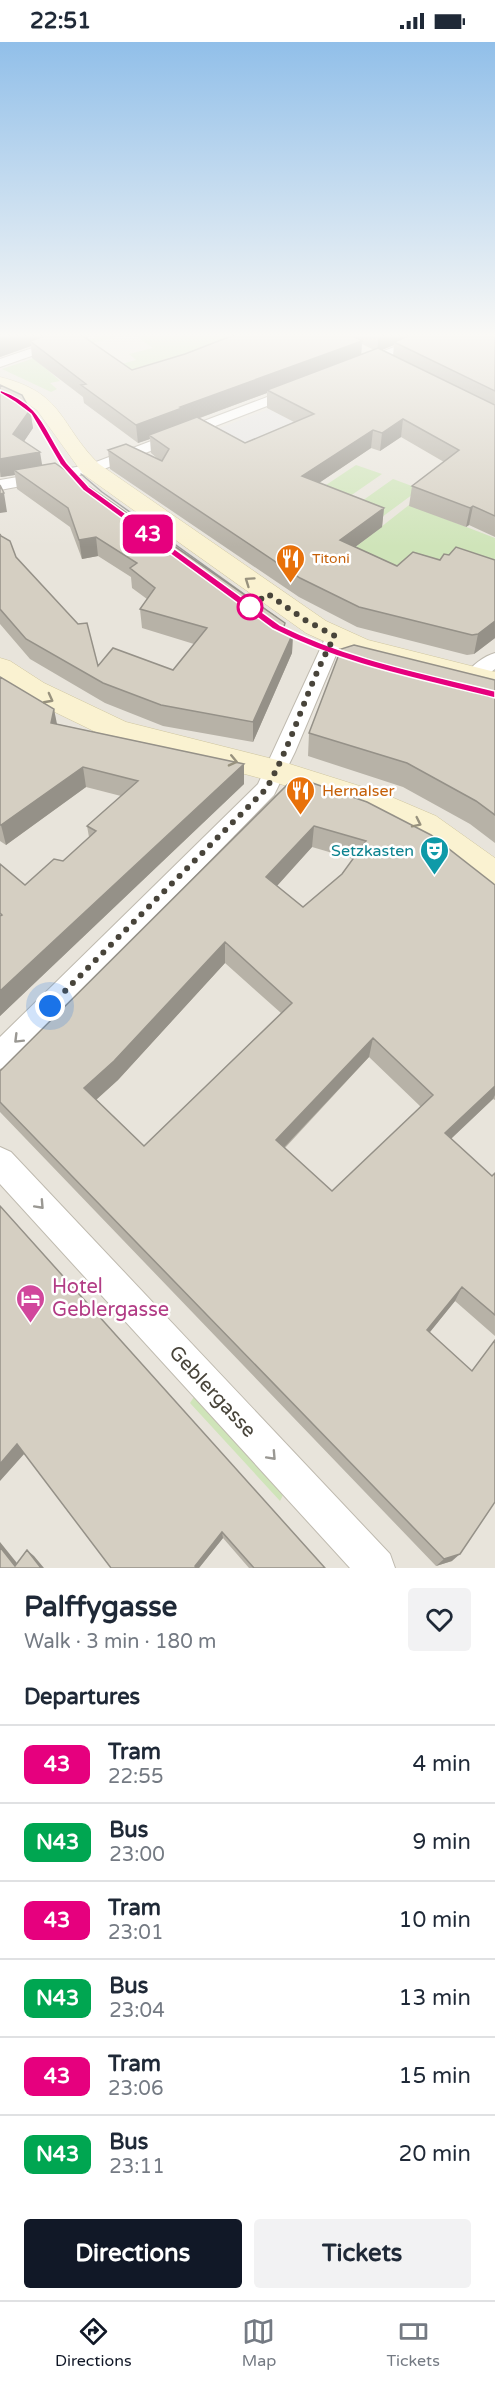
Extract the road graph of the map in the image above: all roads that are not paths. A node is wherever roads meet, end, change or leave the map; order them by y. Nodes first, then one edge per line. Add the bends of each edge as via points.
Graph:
1 (39, 404) edge
2 (258, 404) edge
3 (91, 469) junction
4 (0, 485) edge
5 (335, 636) junction
6 (0, 667) edge
7 (488, 672) edge
8 (277, 771) junction
9 (495, 876) edge
10 (0, 1056) edge
11 (0, 1162) edge
12 (376, 1568) edge

1 - 3 main road via 48,410
2 - 3 street
3 - 4 street
5 -> 3 main road via 305,620
5 - 7 main road via 358,646
5 - 8 street
6 -> 8 main road via 34,690 117,730
8 -> 9 main road via 370,801 424,825
8 -> 10 street via 266,789
11 -> 12 street, Geblergasse

